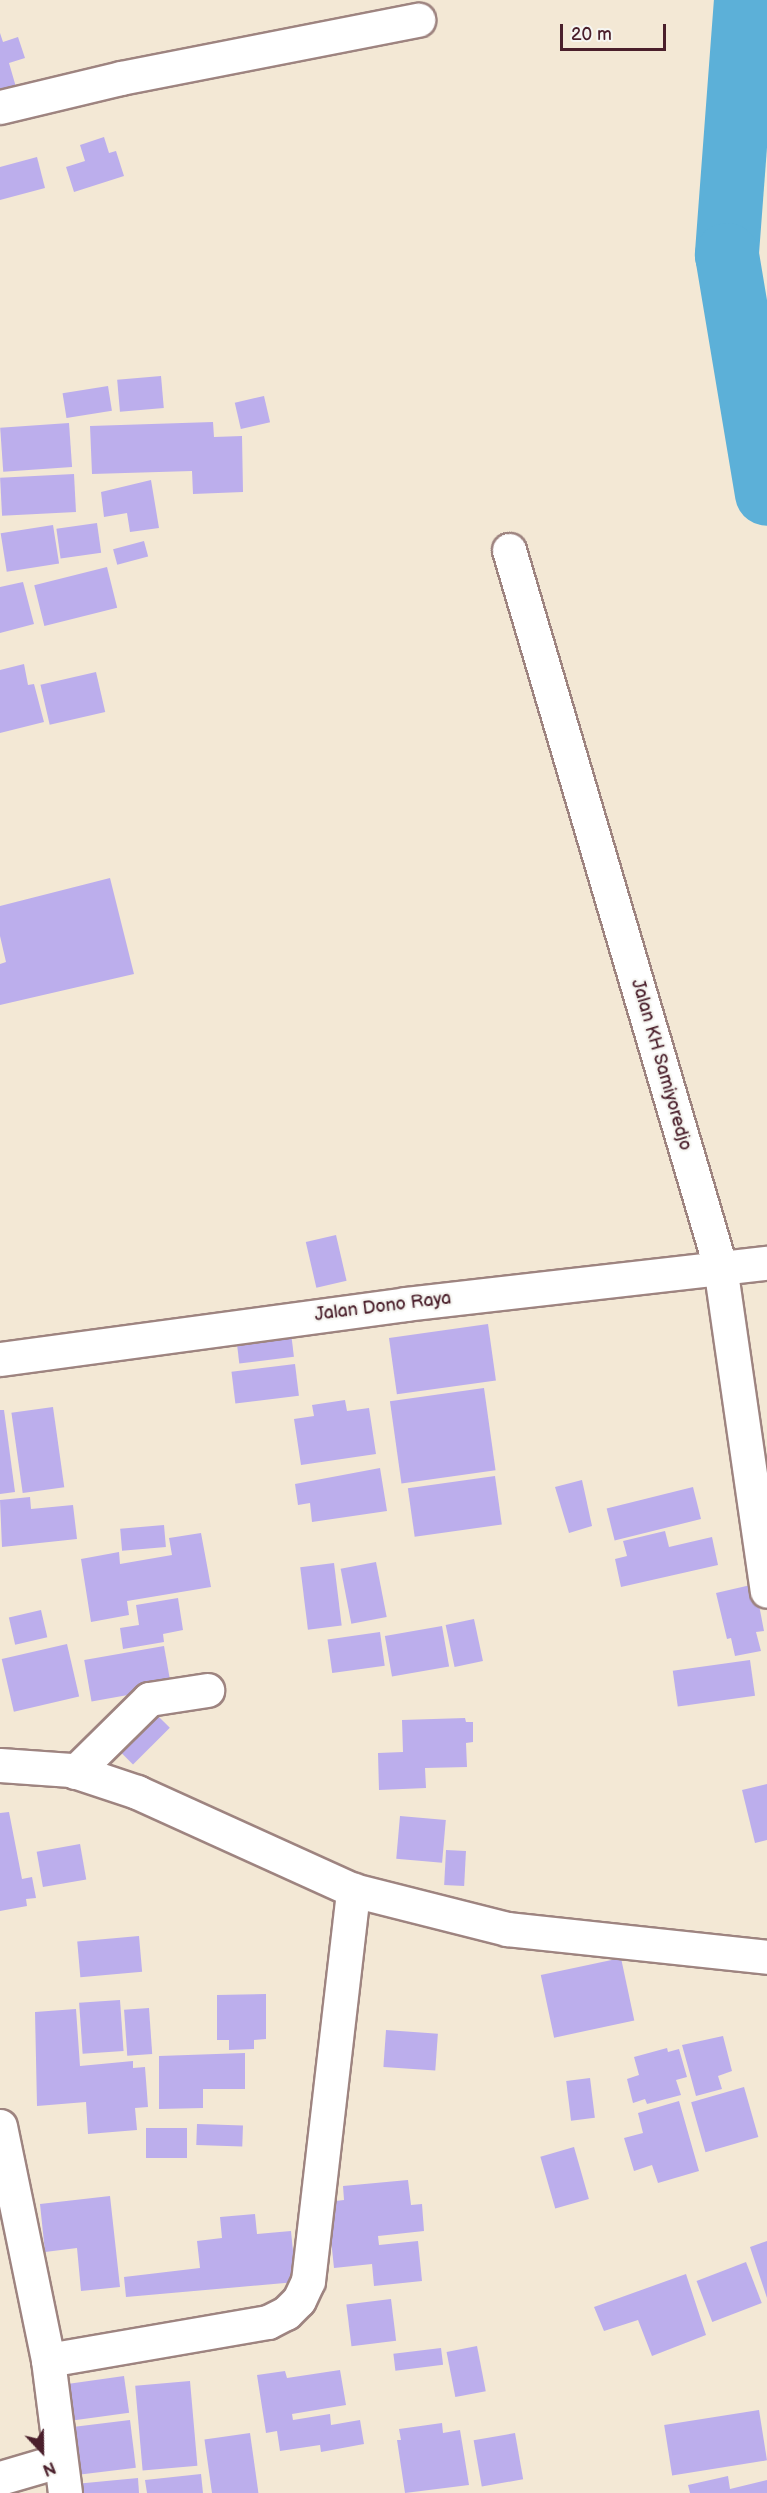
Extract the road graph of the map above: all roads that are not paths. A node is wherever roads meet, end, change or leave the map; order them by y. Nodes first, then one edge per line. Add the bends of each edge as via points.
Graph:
1 (418, 20) dead end
2 (0, 107) edge
3 (509, 550) dead end
4 (767, 1263) edge
5 (720, 1266) junction
6 (0, 1359) edge
7 (767, 1591) edge
8 (207, 1690) dead end
9 (0, 1765) edge
10 (75, 1772) junction
11 (353, 1890) junction
12 (767, 1957) edge
13 (2, 2143) edge
14 (48, 2360) junction
15 (58, 2461) junction
16 (0, 2478) edge
17 (65, 2493) edge

1 - 2 street via 121,78
3 - 5 street, Jalan KH Samiyoredjo
4 - 5 street, Jalan Dono Raya
5 - 6 street, Jalan Dono Raya
5 - 7 street, Jalan KH Samiyoredjo
8 - 10 street via 149,1699
9 - 10 street
10 - 11 street via 137,1792
11 - 12 street via 507,1929
11 - 14 street via 308,2281 299,2300 286,2313 268,2322
13 - 14 street
14 - 15 street
15 - 16 street
15 - 17 street

